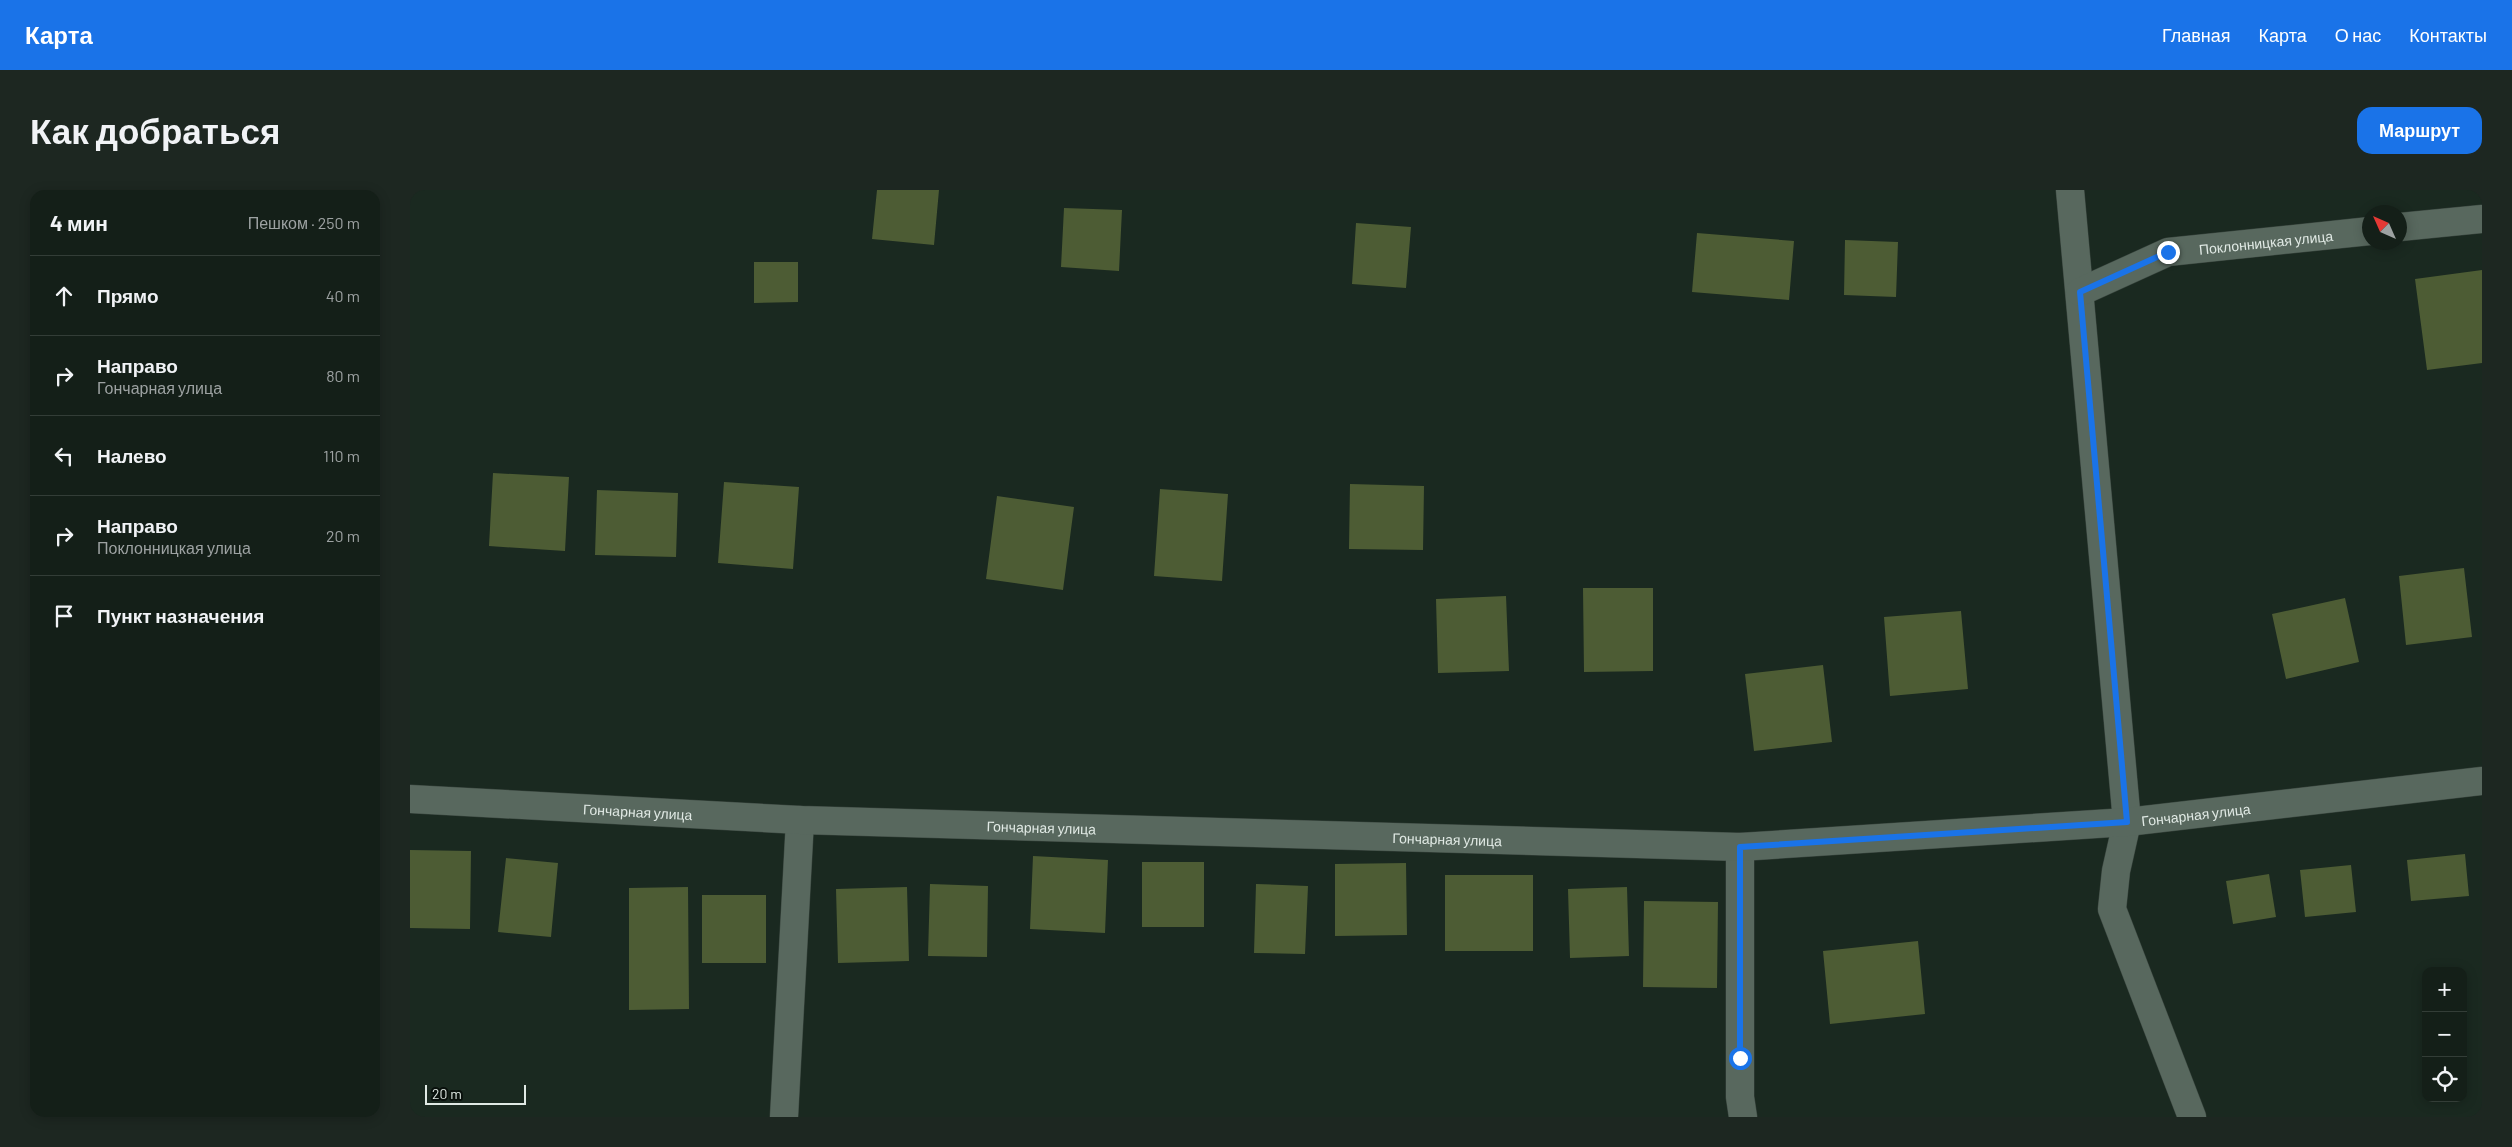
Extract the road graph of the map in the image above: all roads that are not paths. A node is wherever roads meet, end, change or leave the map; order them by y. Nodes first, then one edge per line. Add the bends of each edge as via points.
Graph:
1 (2070, 190) edge
2 (2482, 219) edge
3 (2407, 226) edge
4 (2362, 232) edge
5 (2080, 292) junction
6 (2482, 782) edge
7 (410, 799) edge
8 (800, 820) junction
9 (2127, 822) junction
10 (1740, 847) junction
11 (784, 1117) edge
12 (1742, 1117) edge
13 (2192, 1117) edge

1 - 5 street
2 - 3 street
4 - 5 street, Поклонницкая улица via 2168,252
5 - 9 street
6 - 9 street, Гончарная улица
7 - 8 street, Гончарная улица
8 - 10 street, Гончарная улица
8 - 11 street
9 - 10 street, Гончарная улица
9 - 13 street via 2116,871 2112,910
10 - 12 street

